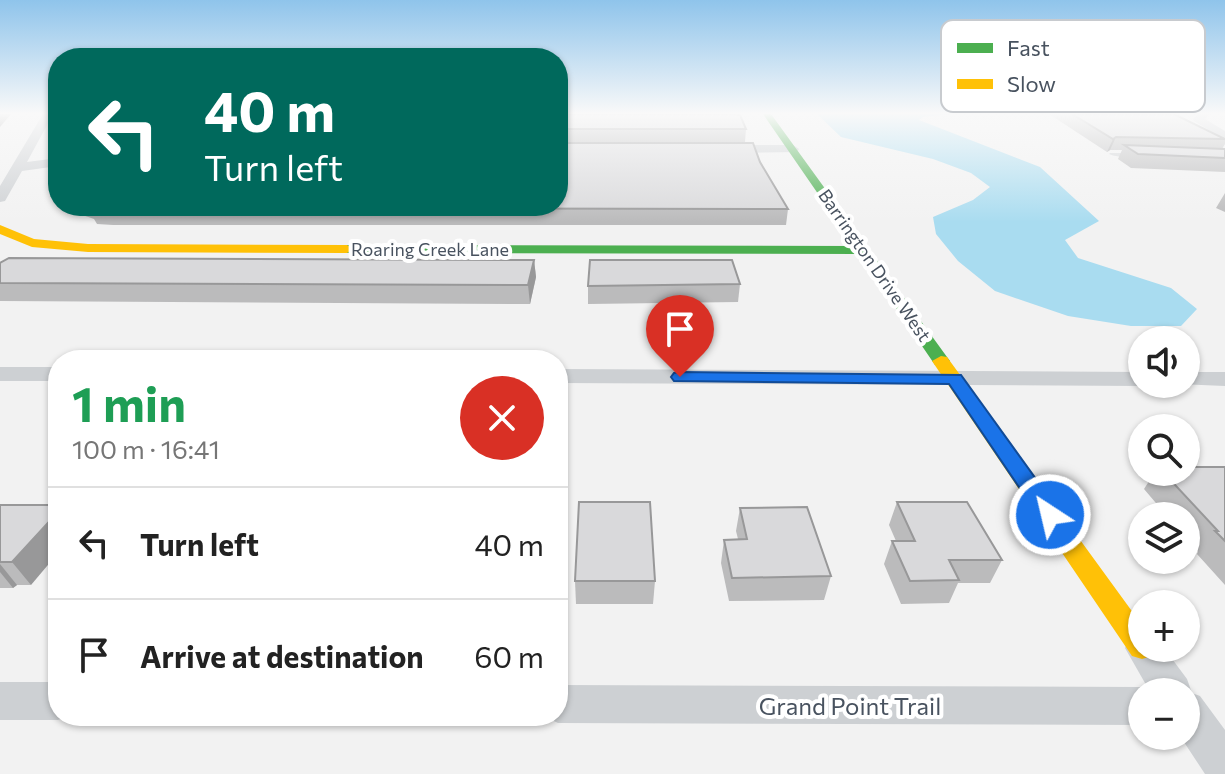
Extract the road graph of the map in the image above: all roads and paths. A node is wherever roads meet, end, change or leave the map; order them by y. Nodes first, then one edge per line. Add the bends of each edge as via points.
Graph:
1 (28, 150) edge
2 (794, 150) edge
3 (1112, 154) edge
4 (1143, 155) edge
5 (48, 163) edge
6 (19, 167) junction
7 (0, 198) edge
8 (0, 229) edge
9 (864, 250) junction
10 (48, 367) edge
11 (568, 367) edge
12 (0, 374) edge
13 (955, 378) junction
14 (1128, 379) edge
15 (1200, 379) edge
16 (1225, 379) edge
17 (1128, 628) edge
18 (0, 701) edge
19 (48, 701) edge
20 (568, 704) edge
21 (1128, 706) edge
22 (1200, 730) edge
23 (1225, 766) edge

1 - 6 street
2 - 9 street, Barrington Drive West
3 - 4 lane
5 - 6 street
6 - 7 street
8 - 9 street, Roaring Creek Lane via 32,243 88,248
9 - 13 street, Barrington Drive West
10 - 12 street
11 - 13 street
13 - 14 street
13 - 17 street, Barrington Drive West
15 - 16 street
18 - 19 street
20 - 21 street, Grand Point Trail
22 - 23 street

